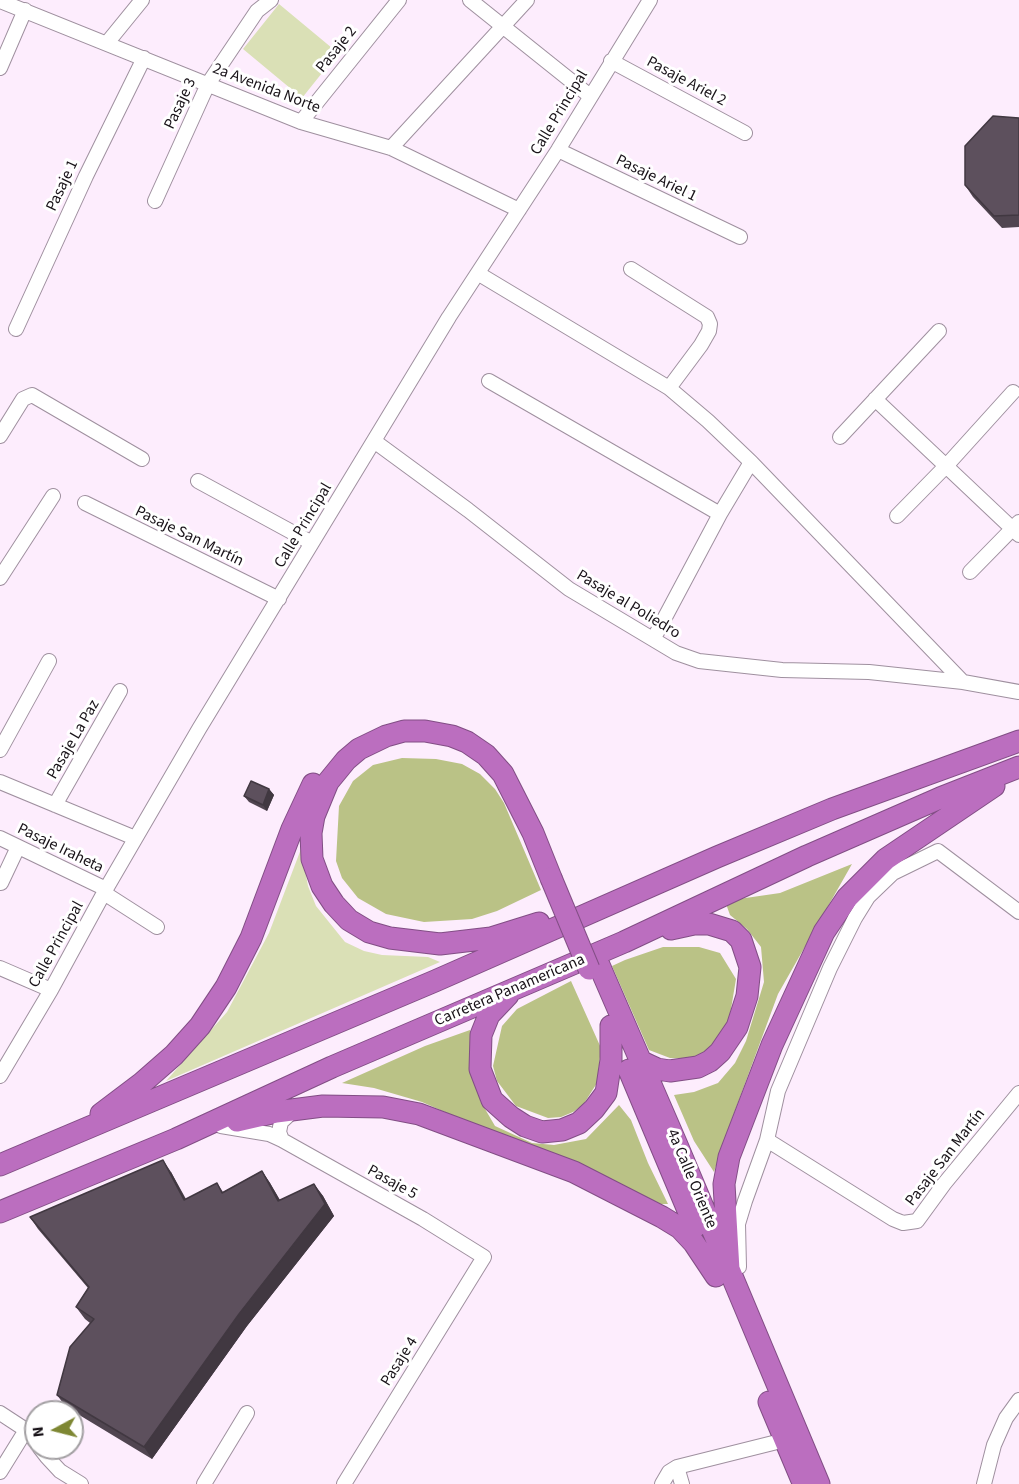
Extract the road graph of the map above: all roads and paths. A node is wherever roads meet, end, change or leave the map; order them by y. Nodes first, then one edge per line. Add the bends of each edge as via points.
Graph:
1 (142, 0) edge
2 (271, 0) edge
3 (399, 0) edge
4 (470, 0) edge
5 (527, 0) edge
6 (650, 0) edge
7 (5, 1) edge
8 (25, 10) junction
9 (503, 27) junction
10 (107, 43) junction
11 (144, 58) junction
12 (611, 61) junction
13 (0, 68) edge
14 (208, 84) junction
15 (590, 96) junction
16 (301, 122) junction
17 (746, 133) dead end
18 (391, 148) junction
19 (558, 150) junction
20 (155, 201) dead end
21 (519, 210) junction
22 (740, 237) dead end
23 (631, 268) dead end
24 (478, 274) junction
25 (16, 329) dead end
26 (939, 331) dead end
27 (489, 381) dead end
28 (669, 388) junction
29 (1013, 392) dead end
30 (875, 399) junction
31 (0, 436) edge
32 (840, 437) dead end
33 (374, 441) junction
34 (142, 459) dead end
35 (751, 462) junction
36 (947, 465) junction
37 (198, 481) dead end
38 (53, 496) dead end
39 (85, 504) dead end
40 (720, 514) junction
41 (897, 516) dead end
42 (1017, 529) edge
43 (312, 543) junction
44 (970, 572) dead end
45 (0, 578) edge
46 (279, 599) junction
47 (654, 638) junction
48 (49, 661) dead end
49 (963, 682) junction
50 (120, 691) dead end
51 (1019, 693) edge
52 (1019, 741) edge
53 (0, 750) edge
54 (1019, 768) edge
55 (0, 782) edge
56 (55, 805) junction
57 (0, 838) edge
58 (135, 838) junction
59 (18, 847) junction
60 (717, 857) junction
61 (556, 876) junction
62 (1, 882) edge
63 (105, 891) junction
64 (1019, 912) edge
65 (157, 927) dead end
66 (624, 942) junction
67 (566, 967) junction
68 (594, 967) junction
69 (0, 968) edge
70 (51, 990) junction
71 (611, 1026) junction
72 (642, 1062) junction
73 (0, 1076) edge
74 (1019, 1093) edge
75 (294, 1109) junction
76 (221, 1126) junction
77 (69, 1135) junction
78 (176, 1139) junction
79 (282, 1140) junction
80 (767, 1140) junction
81 (0, 1165) edge
82 (0, 1212) edge
83 (484, 1257) joint
84 (723, 1273) junction
85 (744, 1304) junction
86 (1019, 1400) edge
87 (0, 1413) edge
88 (247, 1413) dead end
89 (24, 1429) edge
90 (24, 1433) edge
91 (785, 1440) junction
92 (49, 1460) edge
93 (677, 1467) junction
94 (0, 1472) edge
95 (81, 1484) edge
96 (204, 1484) edge
97 (344, 1484) edge
98 (662, 1484) edge
99 (682, 1484) edge
100 (804, 1484) edge
101 (819, 1484) edge
102 (984, 1484) edge

1 - 10 street
2 - 14 street, Pasaje 3 via 257,11
3 - 16 street, Pasaje 2
4 - 9 street
5 - 9 street
6 - 12 street, Calle Principal
7 - 8 street, 2a Avenida Norte
8 - 10 street, 2a Avenida Norte
8 - 13 street
9 - 15 street
9 - 18 street
10 - 11 street, 2a Avenida Norte
11 - 14 street, 2a Avenida Norte
11 - 25 street, Pasaje 1
12 - 15 street, Calle Principal
12 - 17 street, Pasaje Ariel 2
14 - 16 street, 2a Avenida Norte
14 - 20 street, Pasaje 3
15 - 19 street, Calle Principal
16 - 18 street, 2a Avenida Norte
18 - 21 street, 2a Avenida Norte
19 - 21 street, Calle Principal
19 - 22 street, Pasaje Ariel 1
21 - 24 street, Calle Principal
23 - 28 street via 707,317 710,324 710,331
24 - 28 street
24 - 33 street, Calle Principal
26 - 30 street
27 - 40 street
28 - 35 street
29 - 36 street
30 - 32 street
30 - 36 street
31 - 34 street via 23,399 32,395
33 - 43 street, Calle Principal
33 - 47 street, Pasaje al Poliedro via 568,589
35 - 40 street
35 - 49 street
36 - 41 street
36 - 42 street
37 - 43 street
38 - 45 street
39 - 46 street, Pasaje San Martín
40 - 47 street
42 - 44 street
43 - 46 street, Calle Principal
46 - 58 street, Calle Principal
47 - 49 street, Pasaje al Poliedro via 676,653 699,660 782,670 868,672
48 - 53 street
49 - 51 street, Pasaje al Poliedro
50 - 56 street, Pasaje La Paz
52 - 60 highway via 832,809
54 - 66 highway, Carretera Panamericana via 807,856
54 - 84 highway via 886,859 847,898 824,932 772,1046 729,1157 724,1184
55 - 56 street
56 - 58 street
57 - 59 street, Pasaje Iraheta
58 - 63 street, Calle Principal
59 - 62 street
59 - 63 street, Pasaje Iraheta
60 - 61 highway via 491,938 440,944 414,942 369,932 349,920 334,904 312,859 314,816 328,782 359,749 404,731 452,736 486,755 503,774
60 - 77 highway via 268,1053
61 - 68 highway, 4a Calle Oriente
61 - 77 highway via 524,790 506,759 491,745 452,726 423,720 370,731 339,752 314,782 251,938 200,1026 142,1083
63 - 65 street, Pasaje Iraheta
63 - 70 street, Calle Principal
64 - 80 street via 938,851 893,873 868,897 842,941 794,1048 778,1091
66 - 67 highway, Carretera Panamericana
66 - 72 highway via 694,924 720,926 732,930 741,940 750,967 747,996 737,1027 710,1061 670,1071
67 - 71 highway via 510,993 489,1015 479,1055 492,1100 525,1126 542,1132 579,1123 606,1093
67 - 78 highway, Carretera Panamericana
68 - 71 highway, 4a Calle Oriente
68 - 72 highway, 4a Calle Oriente
69 - 70 street
70 - 73 street, Calle Principal
71 - 84 highway, 4a Calle Oriente
72 - 84 highway, 4a Calle Oriente
74 - 80 street, Pasaje San Martín via 917,1221 903,1223 893,1219
75 - 76 highway
75 - 79 street via 281,1122
75 - 84 highway via 348,1106 410,1111 574,1172 680,1228
76 - 78 highway
76 - 79 street, Pasaje 5
77 - 81 highway
78 - 82 highway, Carretera Panamericana
79 - 83 street, Pasaje 5
80 - 85 street via 738,1224 738,1266
83 - 97 street, Pasaje 4
84 - 85 highway, 4a Calle Oriente
84 - 91 highway, 4a Calle Oriente
85 - 101 highway, 4a Calle Oriente
86 - 102 street via 994,1445
87 - 89 street
88 - 96 street
90 - 94 street
91 - 93 street
91 - 100 highway, 4a Calle Oriente
92 - 95 street
93 - 98 street
93 - 99 street

